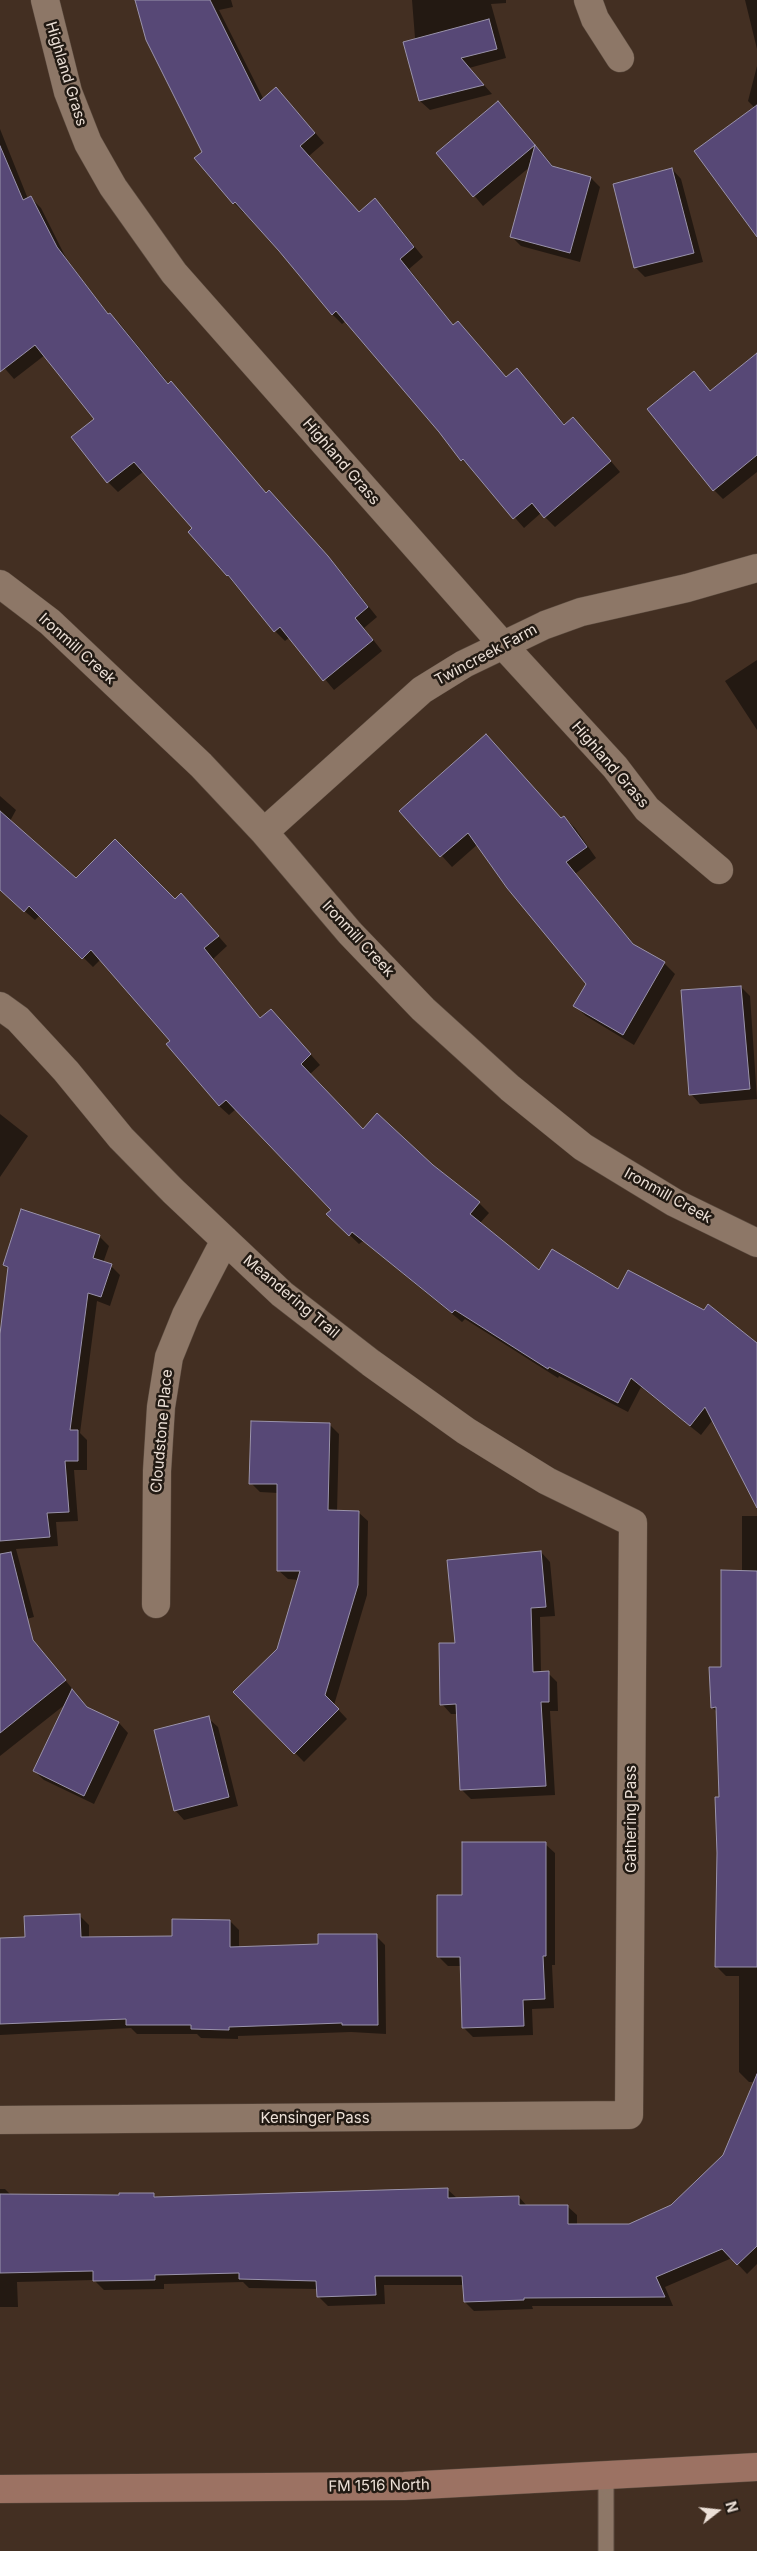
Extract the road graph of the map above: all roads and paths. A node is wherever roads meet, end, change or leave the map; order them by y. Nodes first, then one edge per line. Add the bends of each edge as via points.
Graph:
1 (44, 0) edge
2 (588, 0) edge
3 (620, 58) dead end
4 (757, 568) edge
5 (0, 584) edge
6 (502, 644) junction
7 (264, 832) junction
8 (719, 870) dead end
9 (0, 1006) edge
10 (225, 1240) junction
11 (757, 1243) edge
12 (633, 1523) joint
13 (156, 1604) dead end
14 (630, 2115) joint
15 (0, 2120) edge
16 (757, 2466) edge
17 (606, 2476) junction
18 (0, 2488) edge
19 (606, 2551) edge

1 - 6 street, Highland Grass via 68,92 88,143 113,187 157,250
2 - 3 street via 594,19
4 - 6 street, Twincreek Farm via 688,588 580,612
5 - 7 street, Ironmill Creek via 50,622 201,765
6 - 7 street, Twincreek Farm via 422,690
6 - 8 street, Highland Grass via 615,767 647,809
7 - 11 street, Ironmill Creek via 363,947 423,1009 510,1088 583,1147 675,1202
9 - 10 street, Meandering Trail via 18,1020 60,1065 128,1144
10 - 12 street, Meandering Trail via 282,1294 466,1431 547,1481
10 - 13 street, Cloudstone Place via 186,1315 169,1357 161,1407 157,1471
12 - 14 street, Gathering Pass
14 - 15 street, Kensinger Pass
16 - 17 main road, FM 1516 North
17 - 18 main road, FM 1516 North via 404,2486
17 - 19 lane

